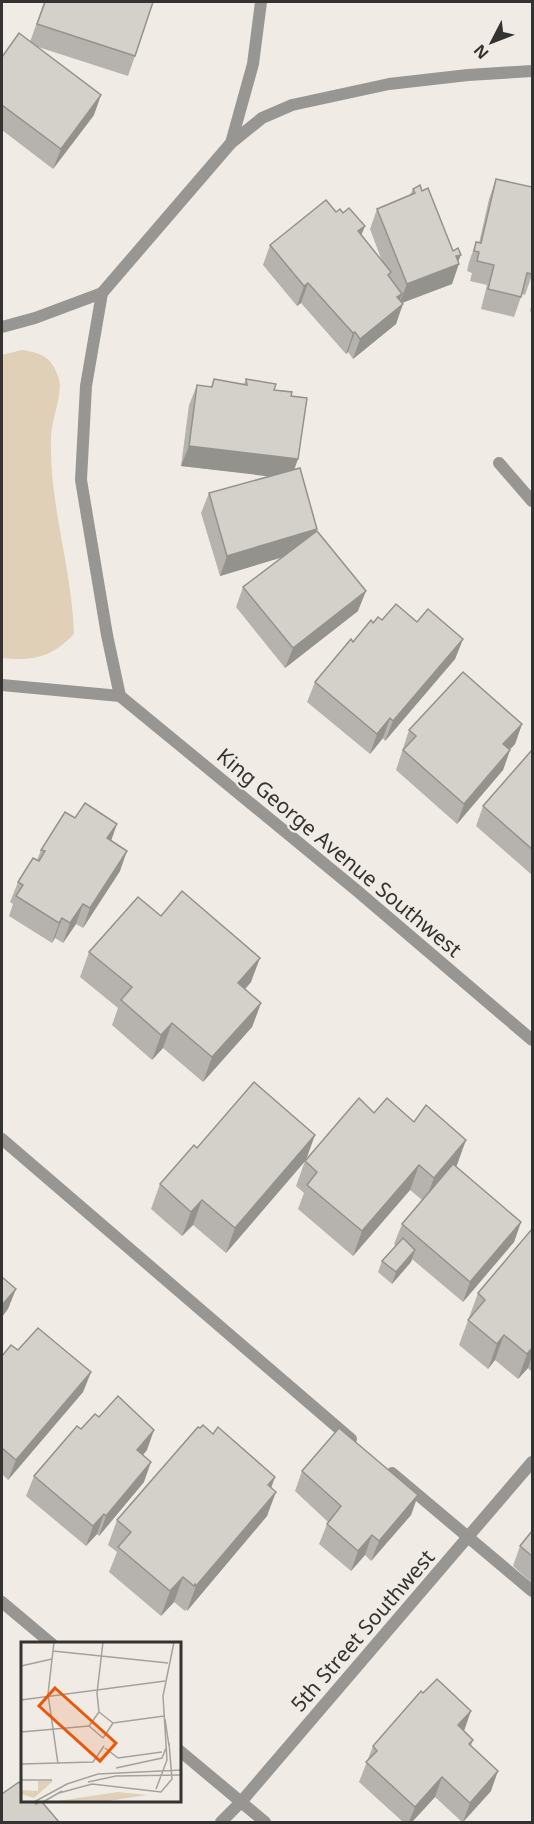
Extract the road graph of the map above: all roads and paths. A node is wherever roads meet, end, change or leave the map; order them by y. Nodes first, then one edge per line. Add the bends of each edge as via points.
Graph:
1 (261, 2) edge
2 (532, 71) edge
3 (231, 143) junction
4 (102, 293) junction
5 (2, 327) edge
6 (499, 463) dead end
7 (532, 501) edge
8 (2, 685) edge
9 (120, 696) junction
10 (532, 1040) edge
11 (2, 1139) edge
12 (359, 1446) edge
13 (532, 1462) edge
14 (387, 1468) edge
15 (469, 1537) junction
16 (532, 1591) edge
17 (2, 1602) edge
18 (50, 1642) edge
19 (182, 1753) edge
20 (241, 1802) junction
21 (221, 1822) edge
22 (265, 1822) edge

1 - 3 street via 253,64
2 - 3 street via 389,84 292,105 262,118
3 - 4 street
4 - 5 street
4 - 9 street via 86,386 81,480
6 - 7 street
8 - 9 street
9 - 10 street, King George Avenue Southwest
11 - 12 street
13 - 15 street, 5th Street Southwest
14 - 15 street
15 - 16 street
15 - 20 street, 5th Street Southwest
17 - 18 street
19 - 20 street
20 - 21 street, 5th Street Southwest
20 - 22 street

